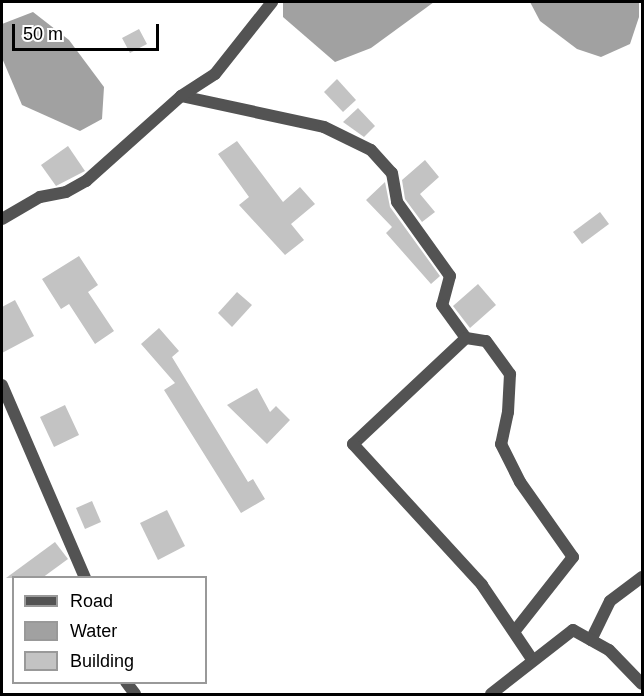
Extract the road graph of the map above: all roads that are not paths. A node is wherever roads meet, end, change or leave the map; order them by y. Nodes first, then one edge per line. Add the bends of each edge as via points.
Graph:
1 (272, 2) edge
2 (181, 96) junction
3 (2, 219) edge
4 (466, 338) junction
5 (2, 385) edge
6 (84, 576) edge
7 (642, 577) edge
8 (514, 632) junction
9 (591, 640) junction
10 (532, 659) junction
11 (642, 684) edge
12 (491, 694) edge

1 - 2 street via 215,74
2 - 3 street via 86,181 66,192 40,197
2 - 4 street via 324,127 371,150 392,173 397,202 450,276 442,305
4 - 8 street via 486,341 510,374 501,444 520,482 573,556
4 - 8 street via 353,444 482,585
5 - 6 street
7 - 9 street via 610,601
8 - 10 street
9 - 10 street via 573,630
9 - 11 street via 609,650
10 - 12 street

